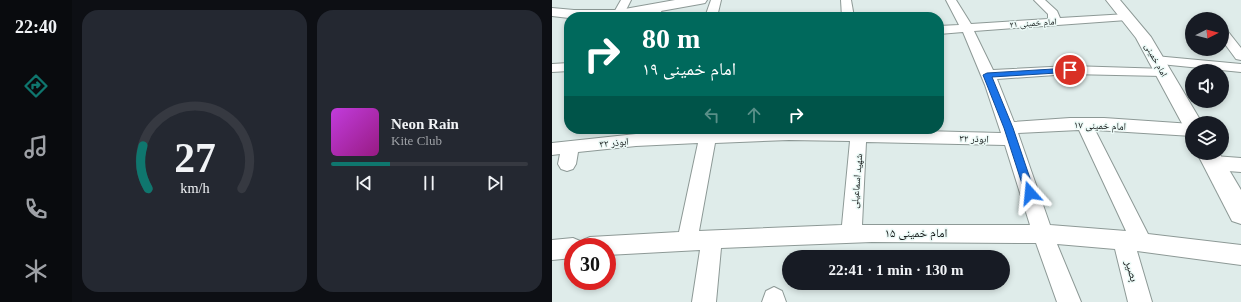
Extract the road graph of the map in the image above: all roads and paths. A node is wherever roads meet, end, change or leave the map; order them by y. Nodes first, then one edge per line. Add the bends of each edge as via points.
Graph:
1 (626, 0) edge
2 (700, 0) edge
3 (716, 0) edge
4 (846, 0) edge
5 (951, 0) edge
6 (1039, 0) edge
7 (1113, 0) edge
8 (552, 12) edge
9 (619, 12) edge
10 (655, 12) edge
11 (712, 12) edge
12 (847, 12) edge
13 (564, 13) edge
14 (1127, 17) junction
15 (552, 22) edge
16 (564, 23) edge
17 (1064, 24) junction
18 (968, 28) junction
19 (944, 30) edge
20 (1229, 41) edge
21 (1241, 56) edge
22 (1159, 66) junction
23 (564, 67) edge
24 (552, 68) edge
25 (1241, 68) edge
26 (987, 75) junction
27 (1187, 116) edge
28 (1084, 124) junction
29 (1185, 130) edge
30 (944, 133) edge
31 (699, 134) edge
32 (709, 134) edge
33 (860, 134) edge
34 (1010, 134) junction
35 (570, 147) junction
36 (552, 149) edge
37 (1212, 160) edge
38 (1220, 160) edge
39 (566, 164) dead end
40 (1241, 165) edge
41 (1241, 213) edge
42 (851, 232) junction
43 (1043, 234) junction
44 (712, 239) junction
45 (687, 241) junction
46 (1133, 242) junction
47 (616, 245) edge
48 (564, 249) edge
49 (552, 250) edge
50 (1241, 255) edge
51 (704, 302) edge
52 (1069, 302) edge
53 (1140, 302) edge

1 - 9 street
2 - 10 main road
3 - 11 street
4 - 12 street
5 - 18 street
6 - 17 street
7 - 14 main road, امام خمینی
8 - 13 main road
14 - 17 street, امام خمینی ۲۱
14 - 22 main road, امام خمینی via 1143,37
15 - 16 main road
17 - 18 street, امام خمینی ۲۱ via 1020,29
18 - 19 street, امام خمینی ۲۱
18 - 26 street
20 - 21 street
22 - 25 street
22 - 26 street
22 - 27 main road, امام خمینی
23 - 24 street
26 - 34 street
28 - 29 street, امام خمینی ۱۷
28 - 34 street, امام خمینی ۱۷
28 - 46 street, بصیر
30 - 34 street, ابوذر ۳۲
31 - 35 street, ابوذر ۳۲
32 - 45 street
33 - 42 street, شهید اسماعیلی
34 - 43 street
35 - 36 street, ابوذر ۳۲
35 - 39 street
37 - 41 main road
38 - 40 street
42 - 43 street, امام خمینی ۱۵
42 - 44 street, امام خمینی ۱۵
43 - 46 street, امام خمینی ۱۵
43 - 52 street
44 - 45 street, امام خمینی ۱۵
44 - 51 street
45 - 47 street, امام خمینی ۱۵
46 - 50 street, امام خمینی ۱۵
46 - 53 street, بصیر
48 - 49 street

